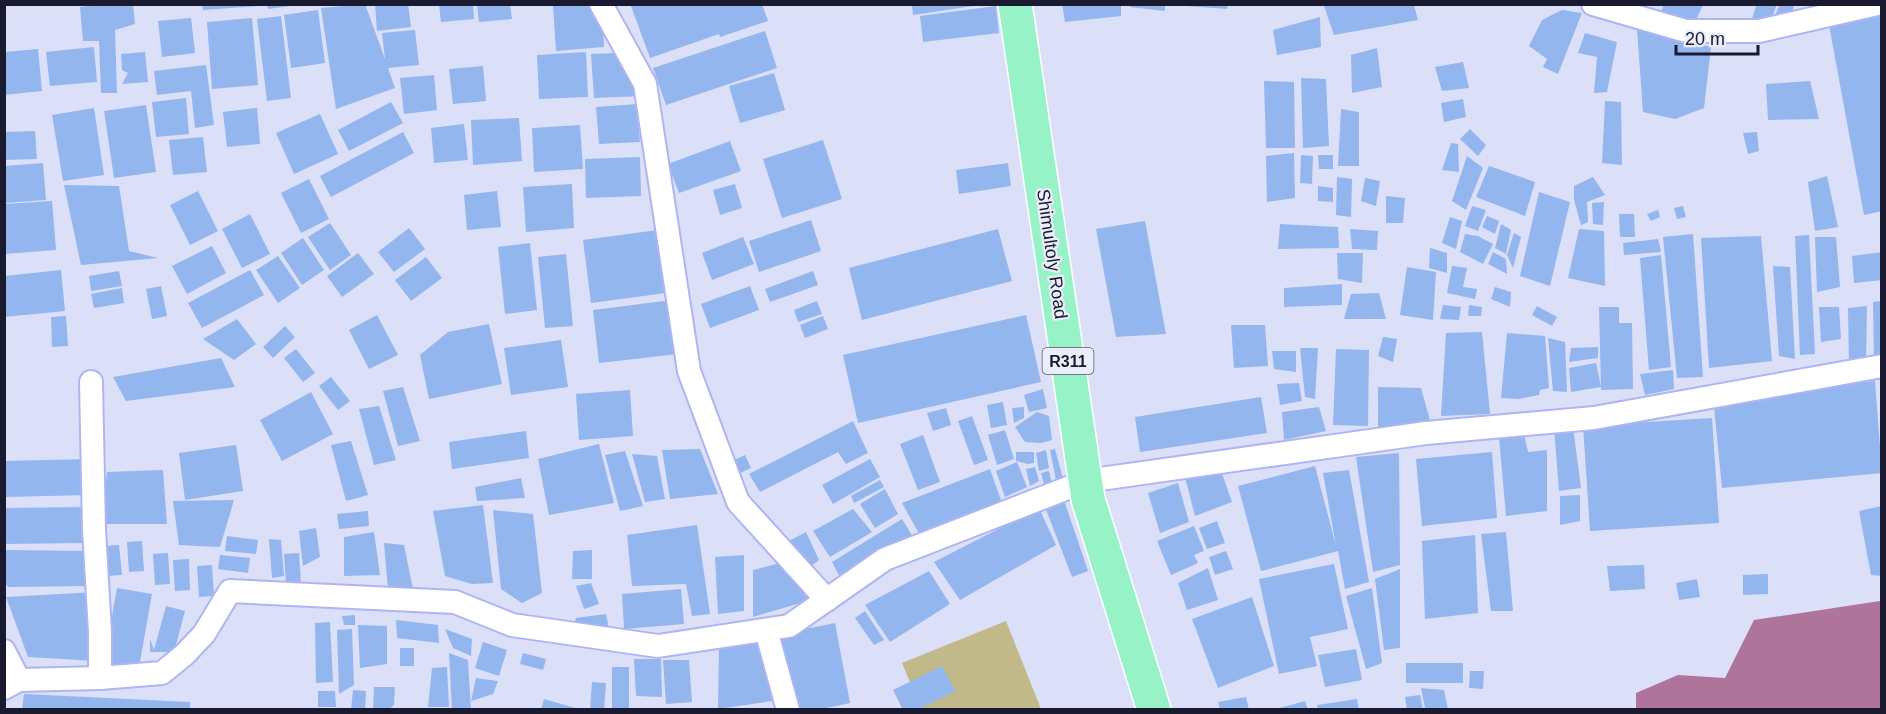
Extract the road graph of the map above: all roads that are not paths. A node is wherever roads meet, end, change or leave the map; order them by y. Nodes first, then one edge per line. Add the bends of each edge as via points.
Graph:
1 (601, 4) edge
2 (1015, 4) edge
3 (1593, 4) edge
4 (1877, 4) edge
5 (1881, 366) edge
6 (91, 382) dead end
7 (1086, 481) junction
8 (827, 600) junction
9 (766, 630) junction
10 (4, 651) edge
11 (100, 678) junction
12 (12, 684) edge
13 (788, 710) edge
14 (1154, 710) edge

1 - 8 street via 645,84 688,371 738,502
2 - 7 main road, Shimultoly Road / R311
3 - 4 street via 1686,31 1758,31
5 - 7 street via 1594,418 1426,433
6 - 11 street
7 - 8 street via 885,559
7 - 14 main road, Shimultoly Road / R311
8 - 9 street via 789,626
9 - 11 street via 658,646 512,625 455,602 230,591 204,634 162,673
9 - 13 street
10 - 12 street
11 - 12 street

